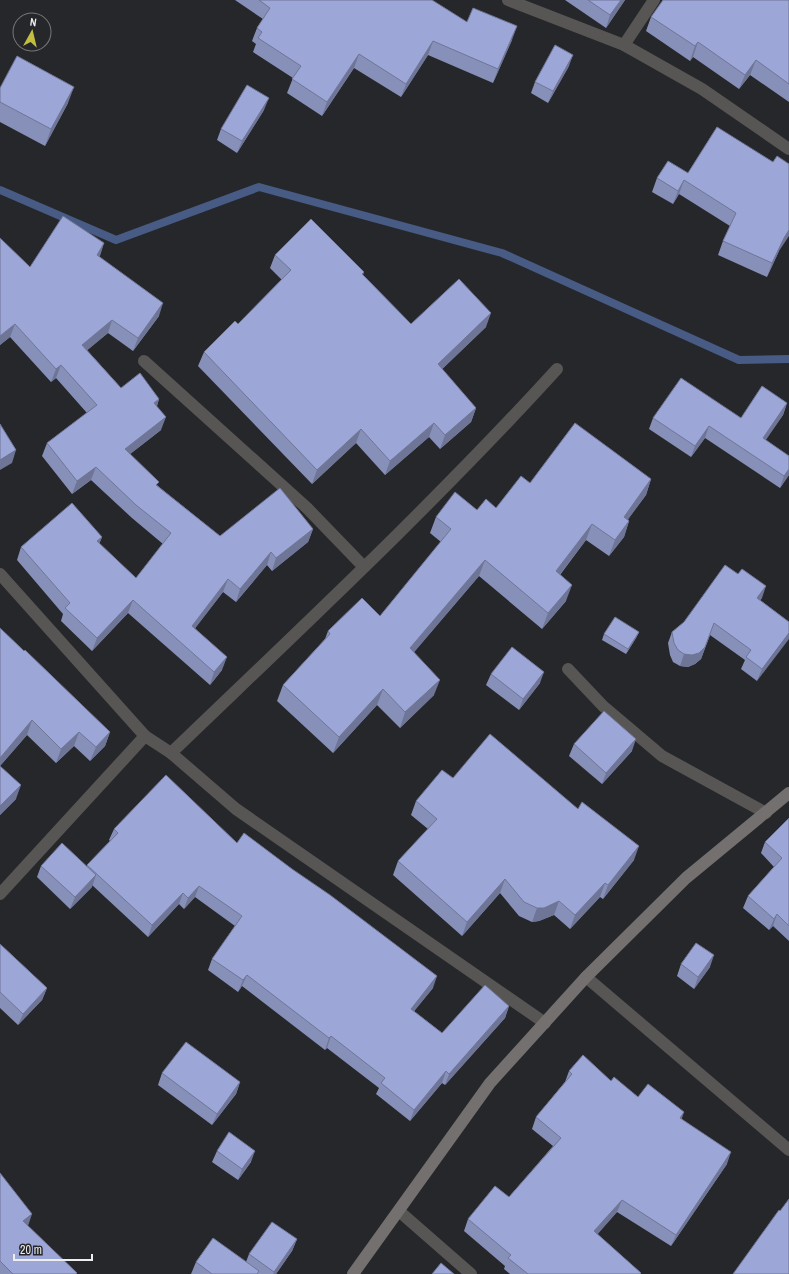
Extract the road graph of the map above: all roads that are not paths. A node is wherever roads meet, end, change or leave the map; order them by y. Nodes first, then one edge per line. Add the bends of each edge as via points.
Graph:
1 (508, 0) edge
2 (654, 0) edge
3 (624, 45) junction
4 (789, 149) edge
5 (144, 361) dead end
6 (557, 368) dead end
7 (364, 567) junction
8 (0, 574) edge
9 (568, 669) dead end
10 (146, 736) junction
11 (171, 752) junction
12 (789, 792) edge
13 (766, 814) junction
14 (0, 894) edge
15 (586, 978) junction
16 (545, 1023) junction
17 (789, 1150) edge
18 (400, 1212) junction
19 (354, 1274) edge
20 (471, 1274) edge

1 - 3 street
2 - 3 street
3 - 4 street via 702,89
5 - 7 street via 307,508
6 - 7 street via 500,431
7 - 11 street
8 - 10 street
9 - 13 street via 603,706 662,756
10 - 11 street
10 - 14 street
11 - 16 street via 236,809
12 - 13 main road
13 - 15 main road via 686,878
15 - 16 main road
15 - 17 street
16 - 18 main road via 490,1083
18 - 19 main road
18 - 20 street

